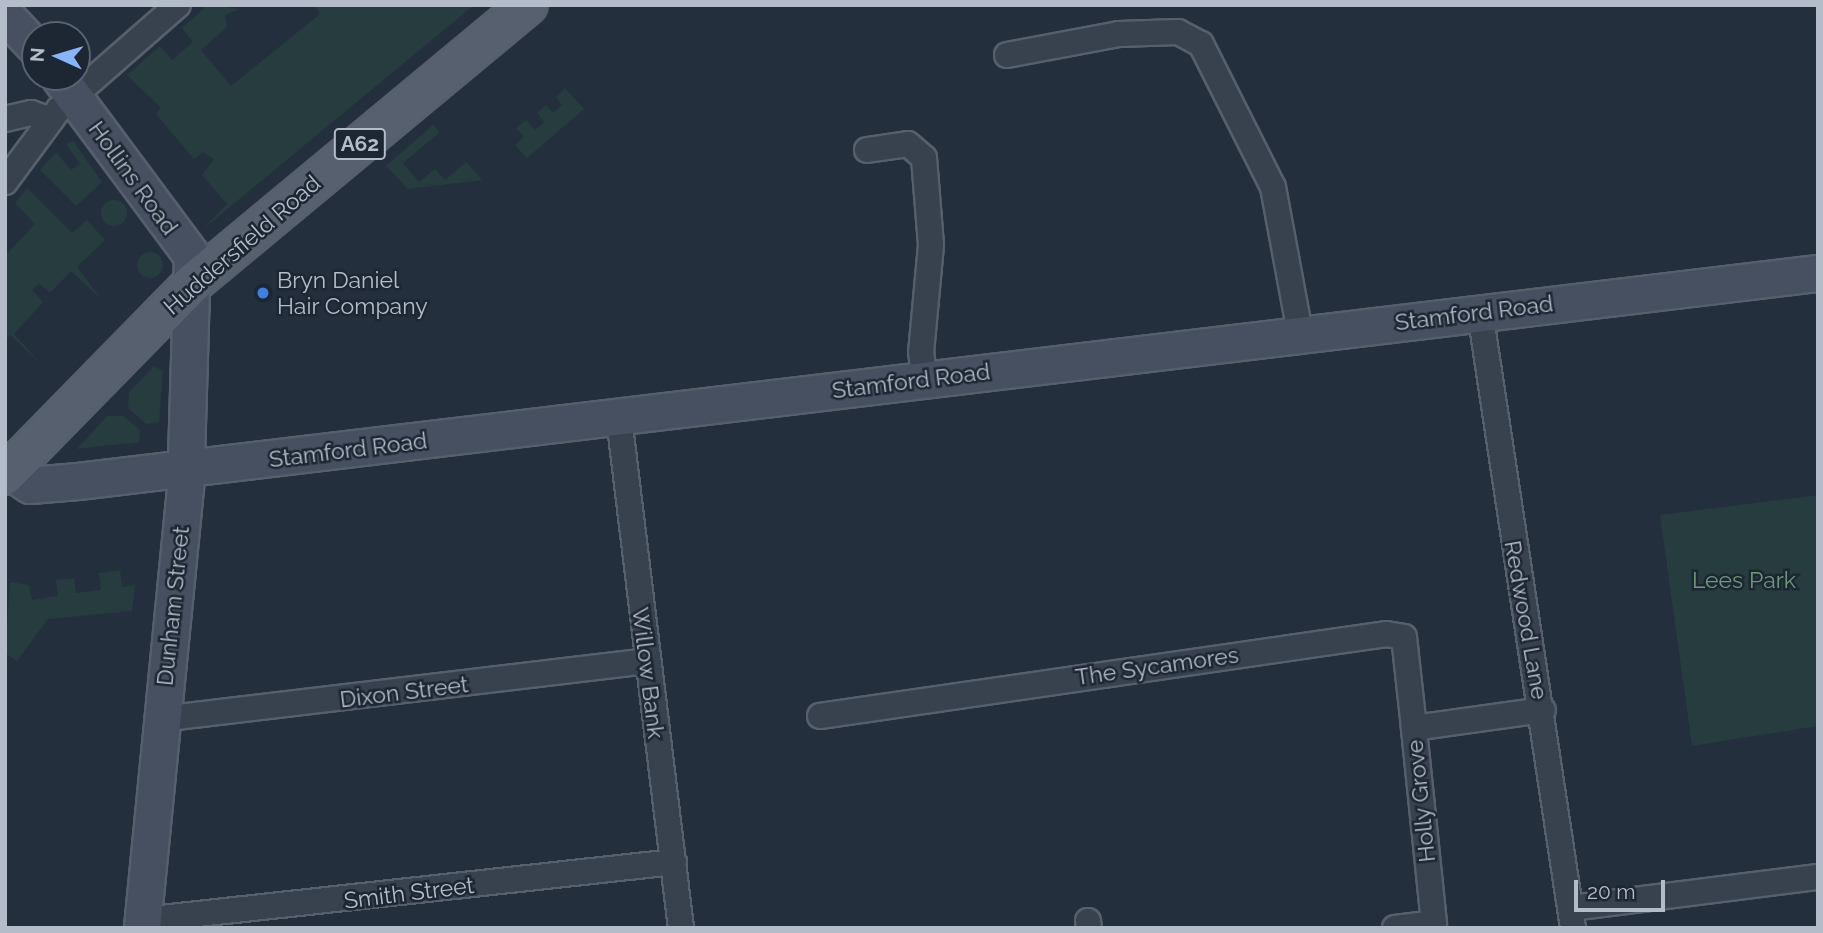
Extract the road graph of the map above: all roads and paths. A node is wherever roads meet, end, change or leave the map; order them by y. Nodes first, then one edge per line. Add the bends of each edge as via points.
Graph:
1 (178, 5) edge
2 (528, 5) edge
3 (5, 15) edge
4 (21, 32) edge
5 (1007, 55) dead end
6 (61, 97) edge
7 (5, 118) edge
8 (867, 150) dead end
9 (5, 182) edge
10 (1818, 273) edge
11 (193, 283) junction
12 (1480, 312) junction
13 (1300, 333) junction
14 (925, 380) junction
15 (619, 418) junction
16 (184, 468) junction
17 (7, 473) edge
18 (646, 661) junction
19 (1543, 710) junction
20 (820, 716) dead end
21 (161, 719) junction
22 (1414, 727) junction
23 (674, 862) junction
24 (1818, 877) edge
25 (1572, 918) edge
26 (142, 924) edge
27 (681, 928) edge
28 (1395, 928) edge

1 - 6 street
2 - 11 main road, Huddersfield Road / A62
3 - 4 street
5 - 13 street via 1119,34 1178,32 1201,44 1273,187
6 - 7 street via 31,113
6 - 9 street
6 - 11 street, Hollins Road via 192,256
8 - 14 street via 908,144 924,158 931,245 921,352
10 - 12 street, Stamford Road
11 - 16 street, Dunham Street
11 - 17 main road, Huddersfield Road / A62
12 - 13 street, Stamford Road
12 - 19 street, Redwood Lane via 1499,466
13 - 14 street, Stamford Road
14 - 15 street, Stamford Road
15 - 16 street, Stamford Road
15 - 18 street, Willow Bank
16 - 17 street, Stamford Road via 30,485
16 - 21 street, Dunham Street
18 - 21 street, Dixon Street
18 - 23 street, Willow Bank
19 - 22 street, Holly Grove
19 - 25 street, Redwood Lane
20 - 22 street, The Sycamores via 1386,634 1404,637
21 - 26 street, Dunham Street
22 - 28 street, Holly Grove via 1434,923
23 - 26 street, Smith Street
23 - 27 street, Willow Bank
24 - 25 street

